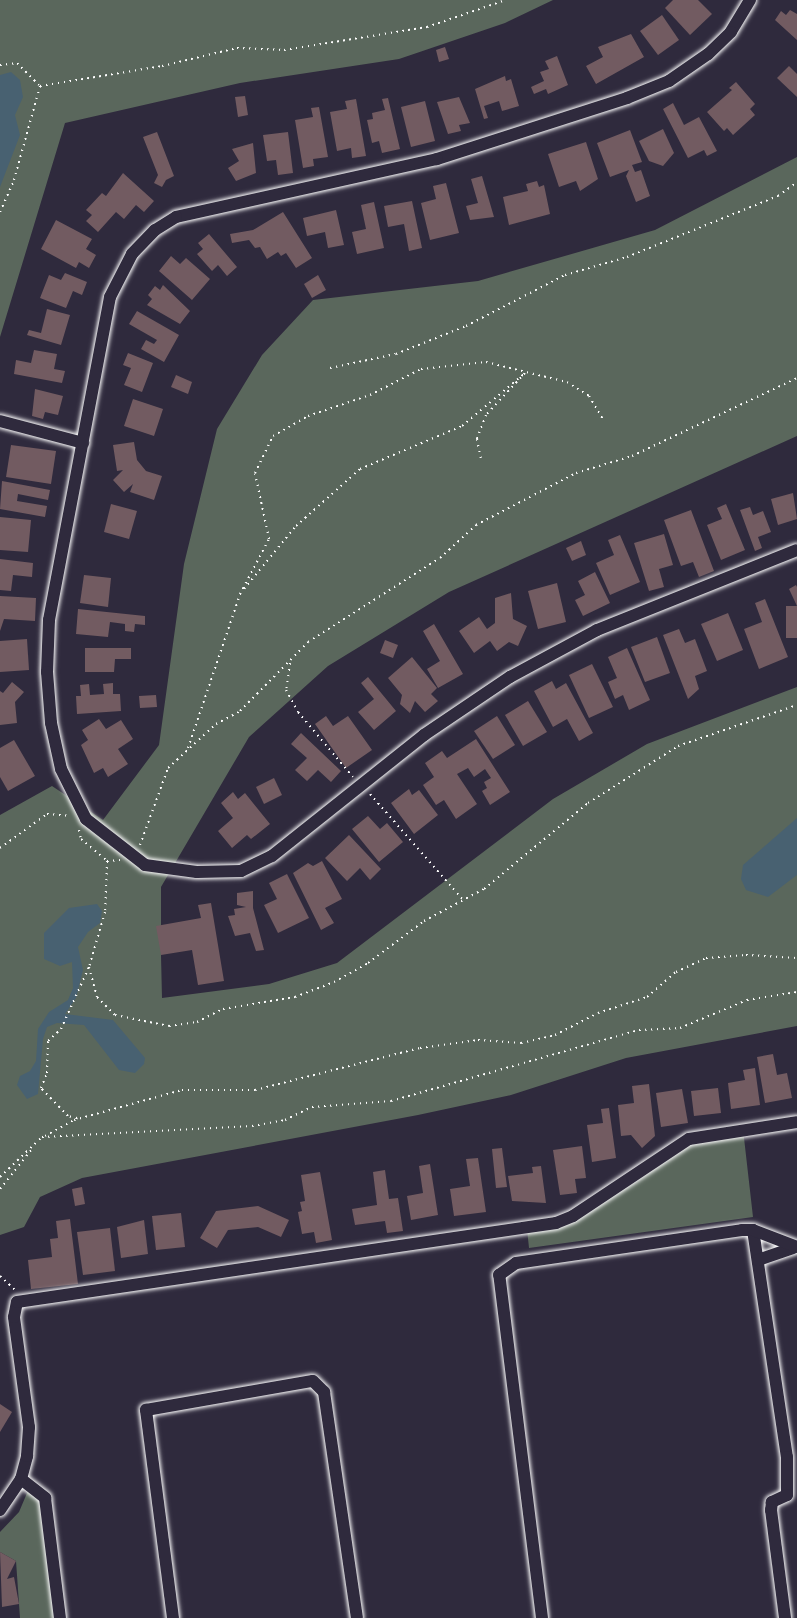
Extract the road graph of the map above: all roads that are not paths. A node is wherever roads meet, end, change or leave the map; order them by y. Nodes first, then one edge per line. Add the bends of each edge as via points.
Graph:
1 (750, 0) edge
2 (0, 421) edge
3 (84, 443) junction
4 (797, 550) edge
5 (797, 1122) edge
6 (753, 1230) junction
7 (797, 1247) edge
8 (758, 1260) junction
9 (21, 1479) junction
10 (792, 1494) edge
11 (0, 1510) edge
12 (60, 1618) edge
13 (173, 1618) edge
14 (357, 1618) edge
15 (543, 1618) edge
16 (785, 1618) edge

1 - 3 street via 731,32 708,54 669,81 627,98 437,159 176,217 155,230 132,254 113,288
2 - 3 street
3 - 4 street via 49,620 47,672 51,723 61,769 86,819 145,865 227,873 253,867 424,735 510,678 597,630
5 - 9 street via 689,1139 573,1216 556,1223 17,1302 14,1317 29,1427
6 - 7 street
6 - 8 street
6 - 15 street via 516,1263 499,1275
7 - 8 street
8 - 10 street
9 - 11 street
9 - 12 street via 45,1498
10 - 16 street via 772,1502 771,1510
13 - 14 street via 146,1410 313,1380 324,1392

